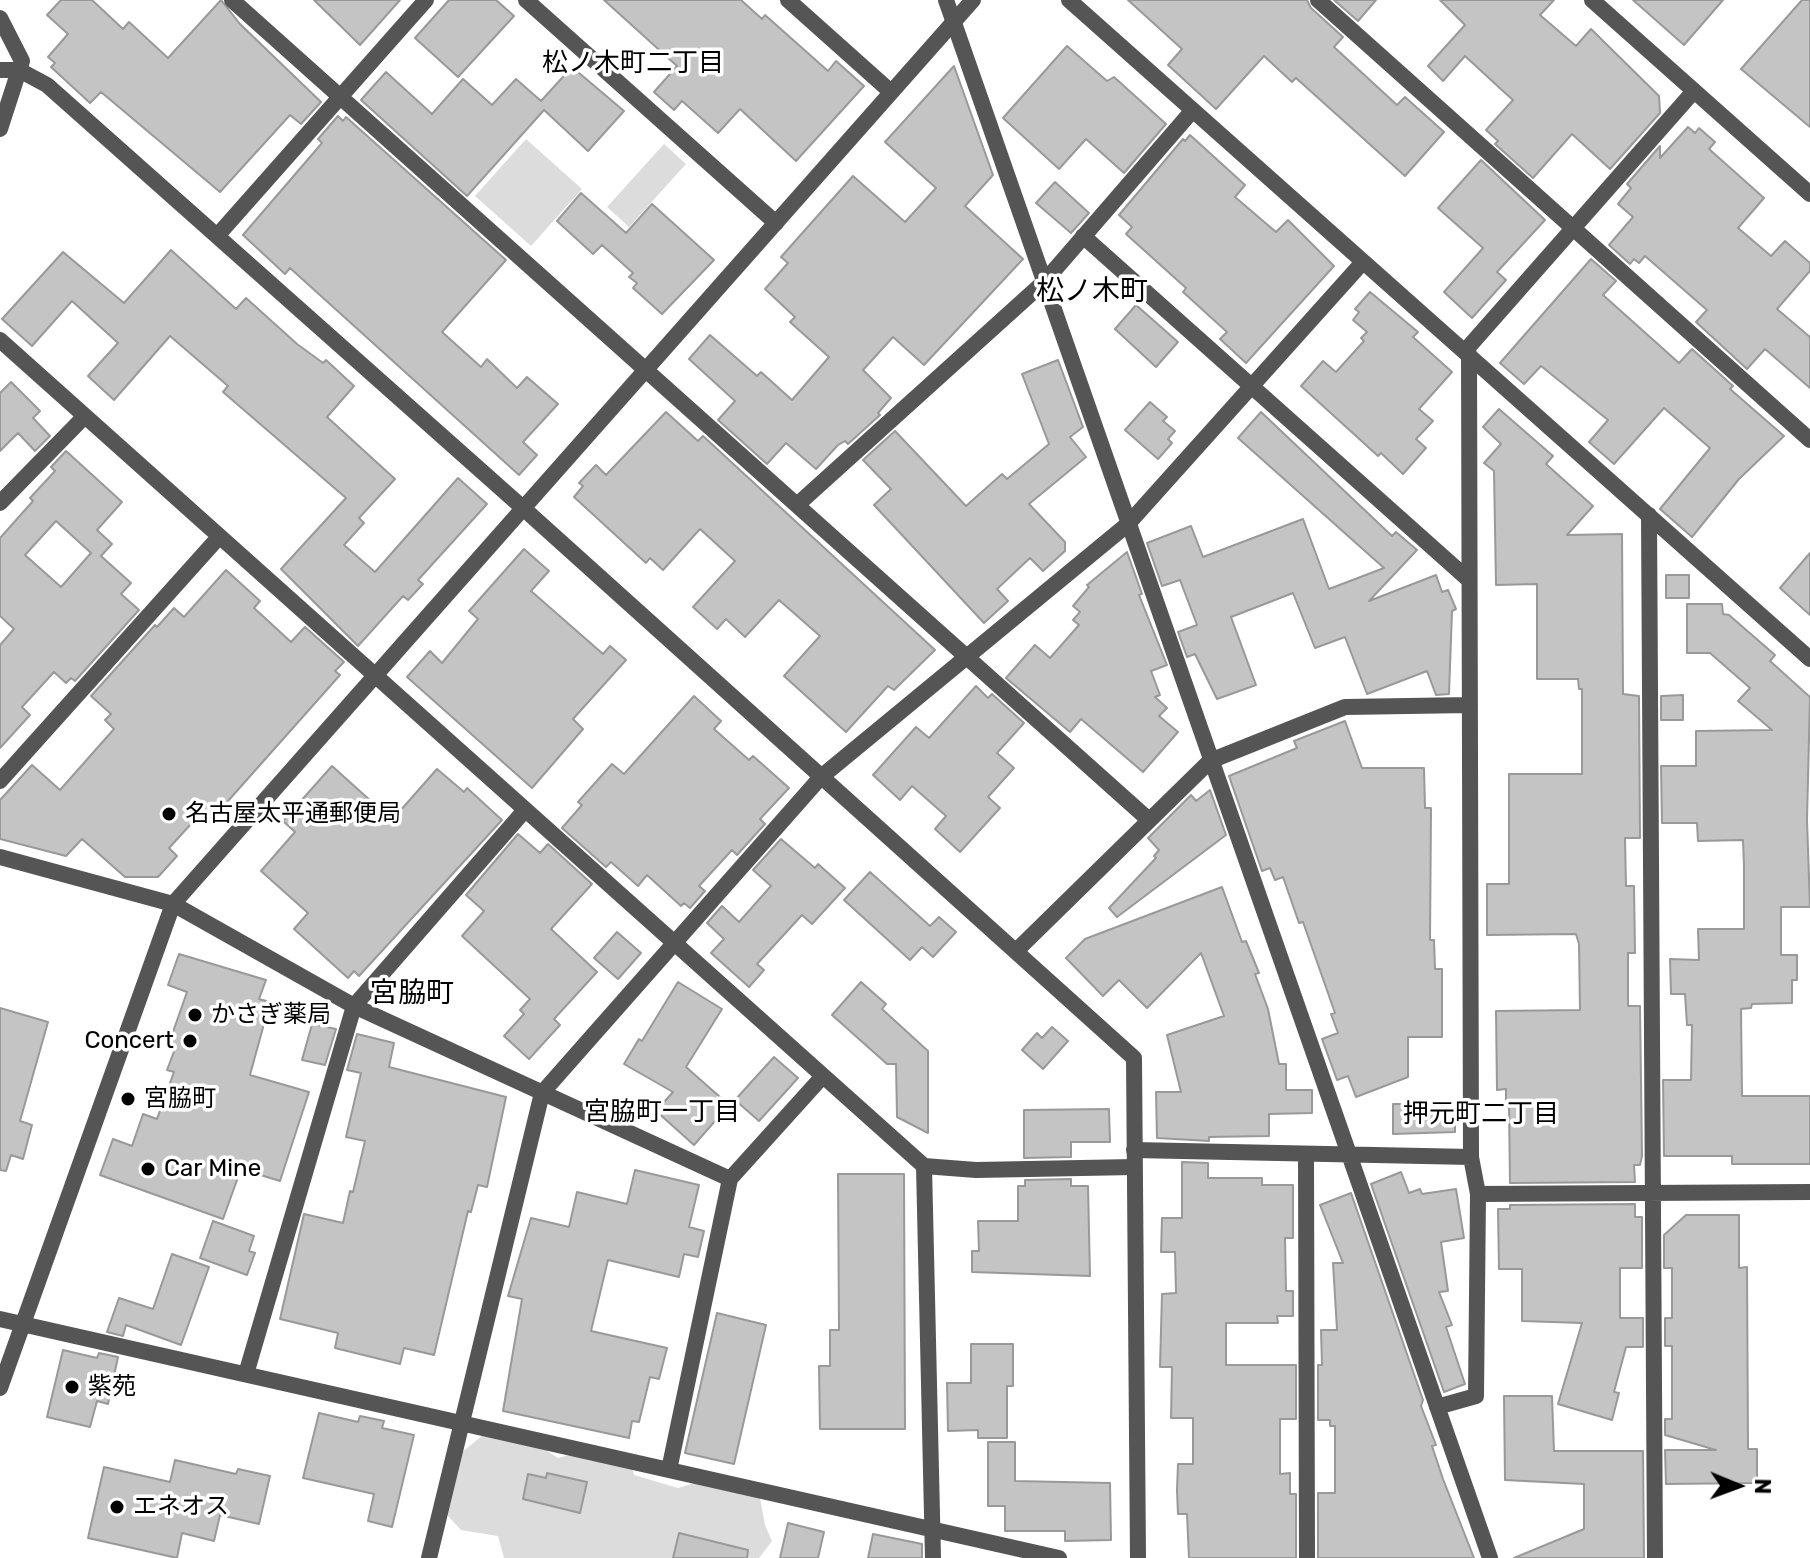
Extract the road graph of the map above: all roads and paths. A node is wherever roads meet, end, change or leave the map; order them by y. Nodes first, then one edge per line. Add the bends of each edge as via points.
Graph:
1 (232, 0) edge
2 (426, 0) edge
3 (526, 0) edge
4 (788, 0) edge
5 (946, 0) edge
6 (973, 0) edge
7 (1069, 0) edge
8 (1318, 0) edge
9 (1592, 0) edge
10 (0, 18) edge
11 (953, 22) junction
12 (0, 70) edge
13 (19, 70) junction
14 (1694, 91) junction
15 (891, 92) junction
16 (341, 97) junction
17 (1193, 110) junction
18 (0, 129) edge
19 (1810, 194) edge
20 (776, 223) junction
21 (1574, 227) junction
22 (217, 236) junction
23 (1083, 236) junction
24 (1363, 262) junction
25 (1044, 282) junction
26 (0, 340) edge
27 (1467, 352) junction
28 (645, 369) junction
29 (1252, 386) junction
30 (85, 416) junction
31 (1810, 440) edge
32 (0, 503) edge
33 (797, 505) junction
34 (523, 508) junction
35 (1649, 515) junction
36 (1128, 524) junction
37 (219, 537) junction
38 (1469, 580) junction
39 (966, 656) junction
40 (1810, 659) edge
41 (374, 676) junction
42 (1470, 705) junction
43 (1210, 761) junction
44 (821, 777) junction
45 (0, 781) edge
46 (525, 810) junction
47 (1149, 820) junction
48 (0, 857) edge
49 (173, 904) junction
50 (674, 943) junction
51 (1016, 951) junction
52 (354, 1006) junction
53 (823, 1076) junction
54 (542, 1093) junction
55 (1306, 1154) junction
56 (1347, 1155) junction
57 (1471, 1157) junction
58 (1134, 1159) junction
59 (924, 1166) junction
60 (730, 1179) junction
61 (1810, 1192) edge
62 (1654, 1193) junction
63 (1478, 1194) junction
64 (0, 1319) edge
65 (23, 1324) junction
66 (246, 1374) junction
67 (0, 1388) edge
68 (1437, 1407) junction
69 (459, 1422) junction
70 (669, 1470) junction
71 (933, 1529) junction
72 (429, 1558) edge
73 (933, 1558) edge
74 (1059, 1558) edge
75 (1138, 1558) edge
76 (1307, 1558) edge
77 (1490, 1558) edge
78 (1655, 1558) edge

1 - 16 street
2 - 16 street
3 - 20 street
4 - 15 street
5 - 11 street
6 - 11 street
7 - 17 street
8 - 21 street
9 - 14 street
10 - 13 street via 22,61
11 - 15 street
11 - 25 street
12 - 13 street
13 - 18 street
13 - 22 street via 47,85
14 - 19 street
14 - 21 street
15 - 20 street
16 - 22 street
16 - 28 street
17 - 23 street
17 - 24 street
20 - 28 street
21 - 27 street
21 - 31 street
22 - 34 street
23 - 25 street
23 - 29 street
24 - 27 street
24 - 29 street
25 - 33 street
25 - 36 street
26 - 30 street
27 - 35 street
27 - 38 street
28 - 33 street
28 - 34 street
29 - 36 street
29 - 38 street
30 - 32 street
30 - 37 street
33 - 39 street
34 - 41 street
34 - 44 street
35 - 40 street
35 - 62 street
36 - 39 street
36 - 43 street
37 - 41 street
37 - 45 street
38 - 42 street
39 - 44 street
39 - 47 street
41 - 46 street
41 - 49 street
42 - 43 street via 1345,707
42 - 57 street
43 - 47 street
43 - 56 street
44 - 50 street
44 - 51 street
46 - 50 street
46 - 52 street
47 - 51 street
48 - 49 street
49 - 52 street
49 - 65 street
50 - 53 street
50 - 54 street
51 - 58 street via 1134,1058
52 - 54 street
52 - 66 street
53 - 59 street
53 - 60 street
54 - 60 street
54 - 69 street
55 - 56 street
55 - 58 street
55 - 76 street
56 - 57 street
56 - 68 street
57 - 63 street
58 - 59 street via 976,1170
58 - 75 street
59 - 71 street
60 - 70 street
61 - 62 street
62 - 63 street
62 - 78 street
63 - 68 street via 1476,1396
64 - 65 street
65 - 66 street
65 - 67 street
66 - 69 street
68 - 77 street
69 - 70 street
69 - 72 street
70 - 71 street
71 - 73 street
71 - 74 street

